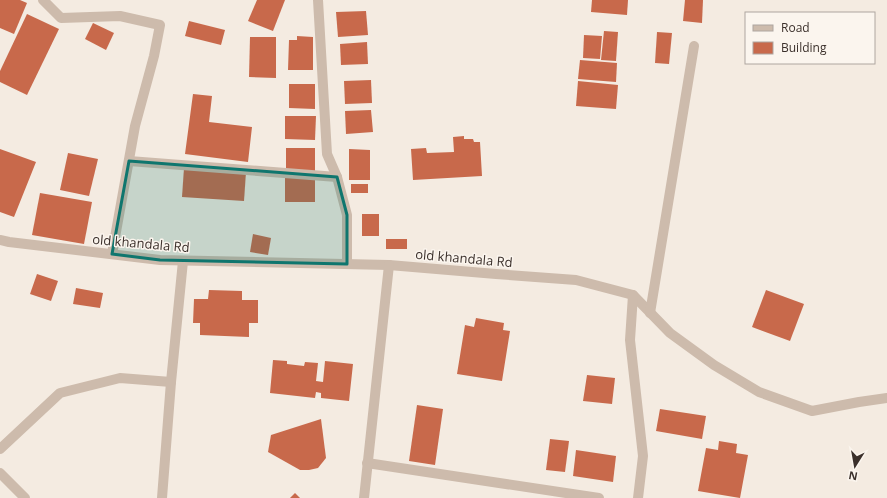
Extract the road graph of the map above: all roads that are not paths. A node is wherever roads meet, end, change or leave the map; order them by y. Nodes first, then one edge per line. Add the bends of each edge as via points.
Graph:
1 (43, 0) edge
2 (318, 0) edge
3 (694, 46) dead end
4 (129, 161) junction
5 (336, 177) junction
6 (0, 240) edge
7 (112, 254) junction
8 (183, 260) junction
9 (347, 264) junction
10 (389, 265) junction
11 (633, 296) junction
12 (650, 313) junction
13 (171, 382) junction
14 (887, 398) edge
15 (0, 449) edge
16 (367, 463) junction
17 (0, 473) edge
18 (25, 498) edge
19 (162, 498) edge
20 (364, 498) edge
21 (599, 498) edge
22 (638, 498) edge

1 - 4 street via 61,18 120,16 160,25
2 - 5 street via 327,154
3 - 12 street
4 - 5 street
4 - 7 street
5 - 9 street via 347,215
6 - 7 street, old khandala Rd
7 - 8 street, old khandala Rd
8 - 9 street, old khandala Rd
8 - 13 street
9 - 10 street, old khandala Rd
10 - 11 street, old khandala Rd via 576,280
10 - 16 street
11 - 12 street, old khandala Rd
11 - 22 street via 630,340 643,456
12 - 14 street, old khandala Rd via 670,333 714,365 759,392 812,411
13 - 15 street via 120,378 60,393
13 - 19 street
16 - 20 street
16 - 21 street
17 - 18 street

